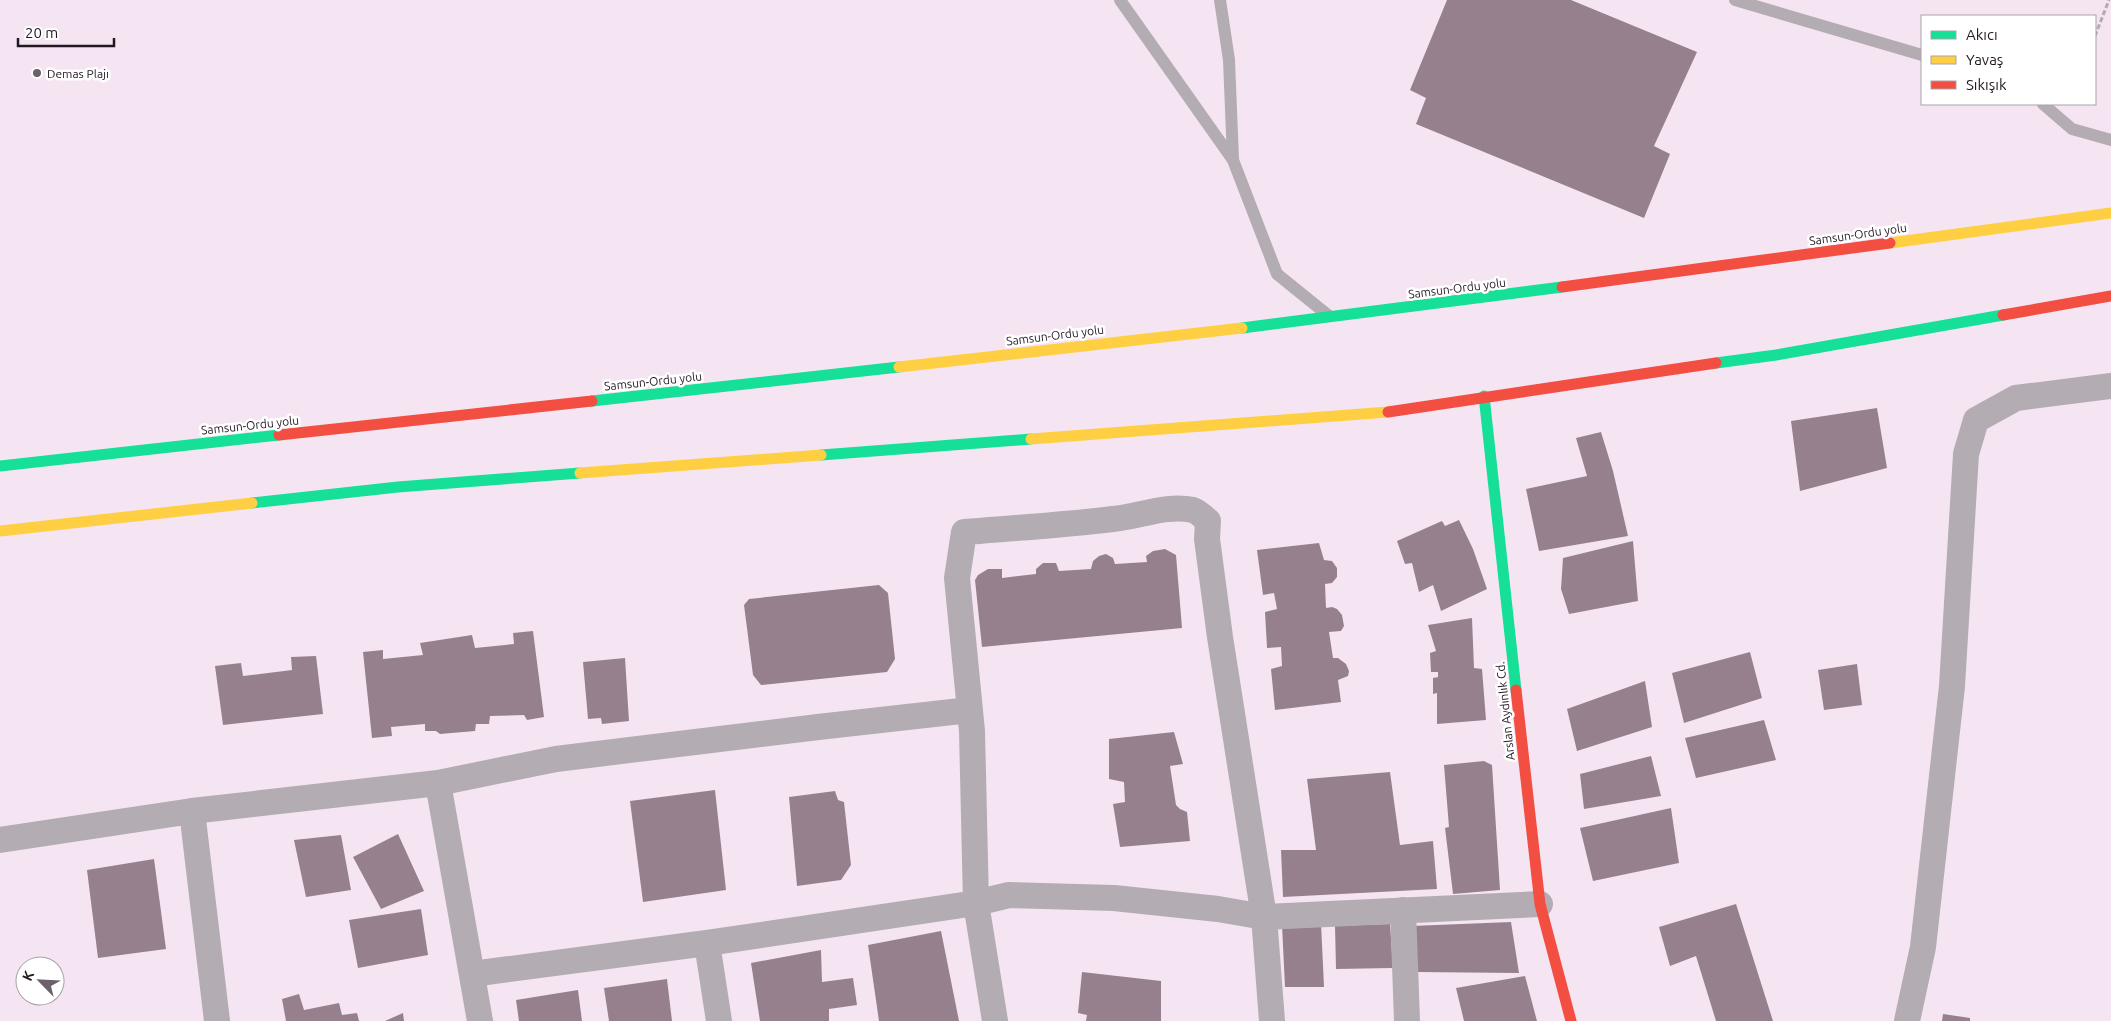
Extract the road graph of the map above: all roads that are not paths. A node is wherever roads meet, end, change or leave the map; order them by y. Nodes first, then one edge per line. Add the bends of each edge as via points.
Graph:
1 (1120, 0) edge
2 (1220, 0) edge
3 (1735, 0) edge
4 (1921, 55) edge
5 (2044, 105) edge
6 (2111, 140) edge
7 (1233, 160) junction
8 (2111, 214) edge
9 (2111, 296) edge
10 (1331, 318) junction
11 (2111, 386) edge
12 (1484, 396) junction
13 (0, 466) edge
14 (0, 531) edge
15 (970, 710) junction
16 (438, 783) junction
17 (192, 811) junction
18 (0, 840) edge
19 (976, 903) junction
20 (1540, 904) junction
21 (1403, 910) junction
22 (1264, 917) junction
23 (707, 943) junction
24 (472, 974) junction
25 (217, 1021) edge
26 (480, 1021) edge
27 (719, 1021) edge
28 (995, 1021) edge
29 (1272, 1021) edge
30 (1407, 1021) edge
31 (1571, 1021) edge
32 (1906, 1021) edge

1 - 7 lane
2 - 7 lane via 1229,60
3 - 4 lane
5 - 6 lane via 2072,129
7 - 10 lane via 1277,274
8 - 10 main road, Samsun-Ordu yolu
9 - 12 main road via 1776,355
10 - 13 main road, Samsun-Ordu yolu
11 - 32 street via 2016,398 1976,420 1966,454 1952,686 1923,947
12 - 14 main road via 1378,413 398,487
12 - 20 main road, Arslan Aydınlık Cd.
15 - 16 street via 556,759
15 - 19 street
15 - 22 street via 957,578 964,532 1115,519 1159,510 1192,510 1200,514 1208,521 1207,539 1220,636
16 - 17 street
16 - 24 street
17 - 18 street
17 - 25 street
19 - 22 street via 1009,895 1114,898
19 - 23 street
19 - 28 street
20 - 21 street
20 - 31 main road, Arslan Aydınlık Cd.
21 - 22 street
21 - 30 street
22 - 29 street
23 - 24 street
23 - 27 street
24 - 26 street

